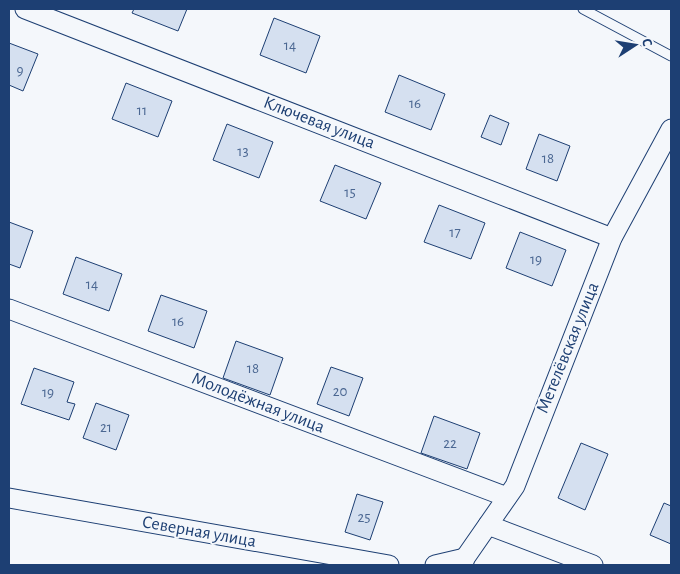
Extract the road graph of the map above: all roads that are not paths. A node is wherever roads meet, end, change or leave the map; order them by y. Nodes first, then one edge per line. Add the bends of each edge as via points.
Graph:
1 (25, 9) edge
2 (583, 9) edge
3 (671, 56) edge
4 (671, 129) edge
5 (612, 238) junction
6 (9, 309) edge
7 (507, 496) junction
8 (9, 498) edge
9 (488, 525) junction
10 (464, 562) edge
11 (389, 565) edge
12 (435, 565) edge
13 (593, 565) edge

1 - 5 street, Ключевая улица
2 - 3 lane
4 - 5 street, Метелёвская улица
5 - 7 street, Метелёвская улица via 515,486
6 - 7 street, Молодёжная улица
7 - 9 street, Метелёвская улица
8 - 11 street, Северная улица
9 - 10 street, Метелёвская улица
9 - 13 street
10 - 12 street

